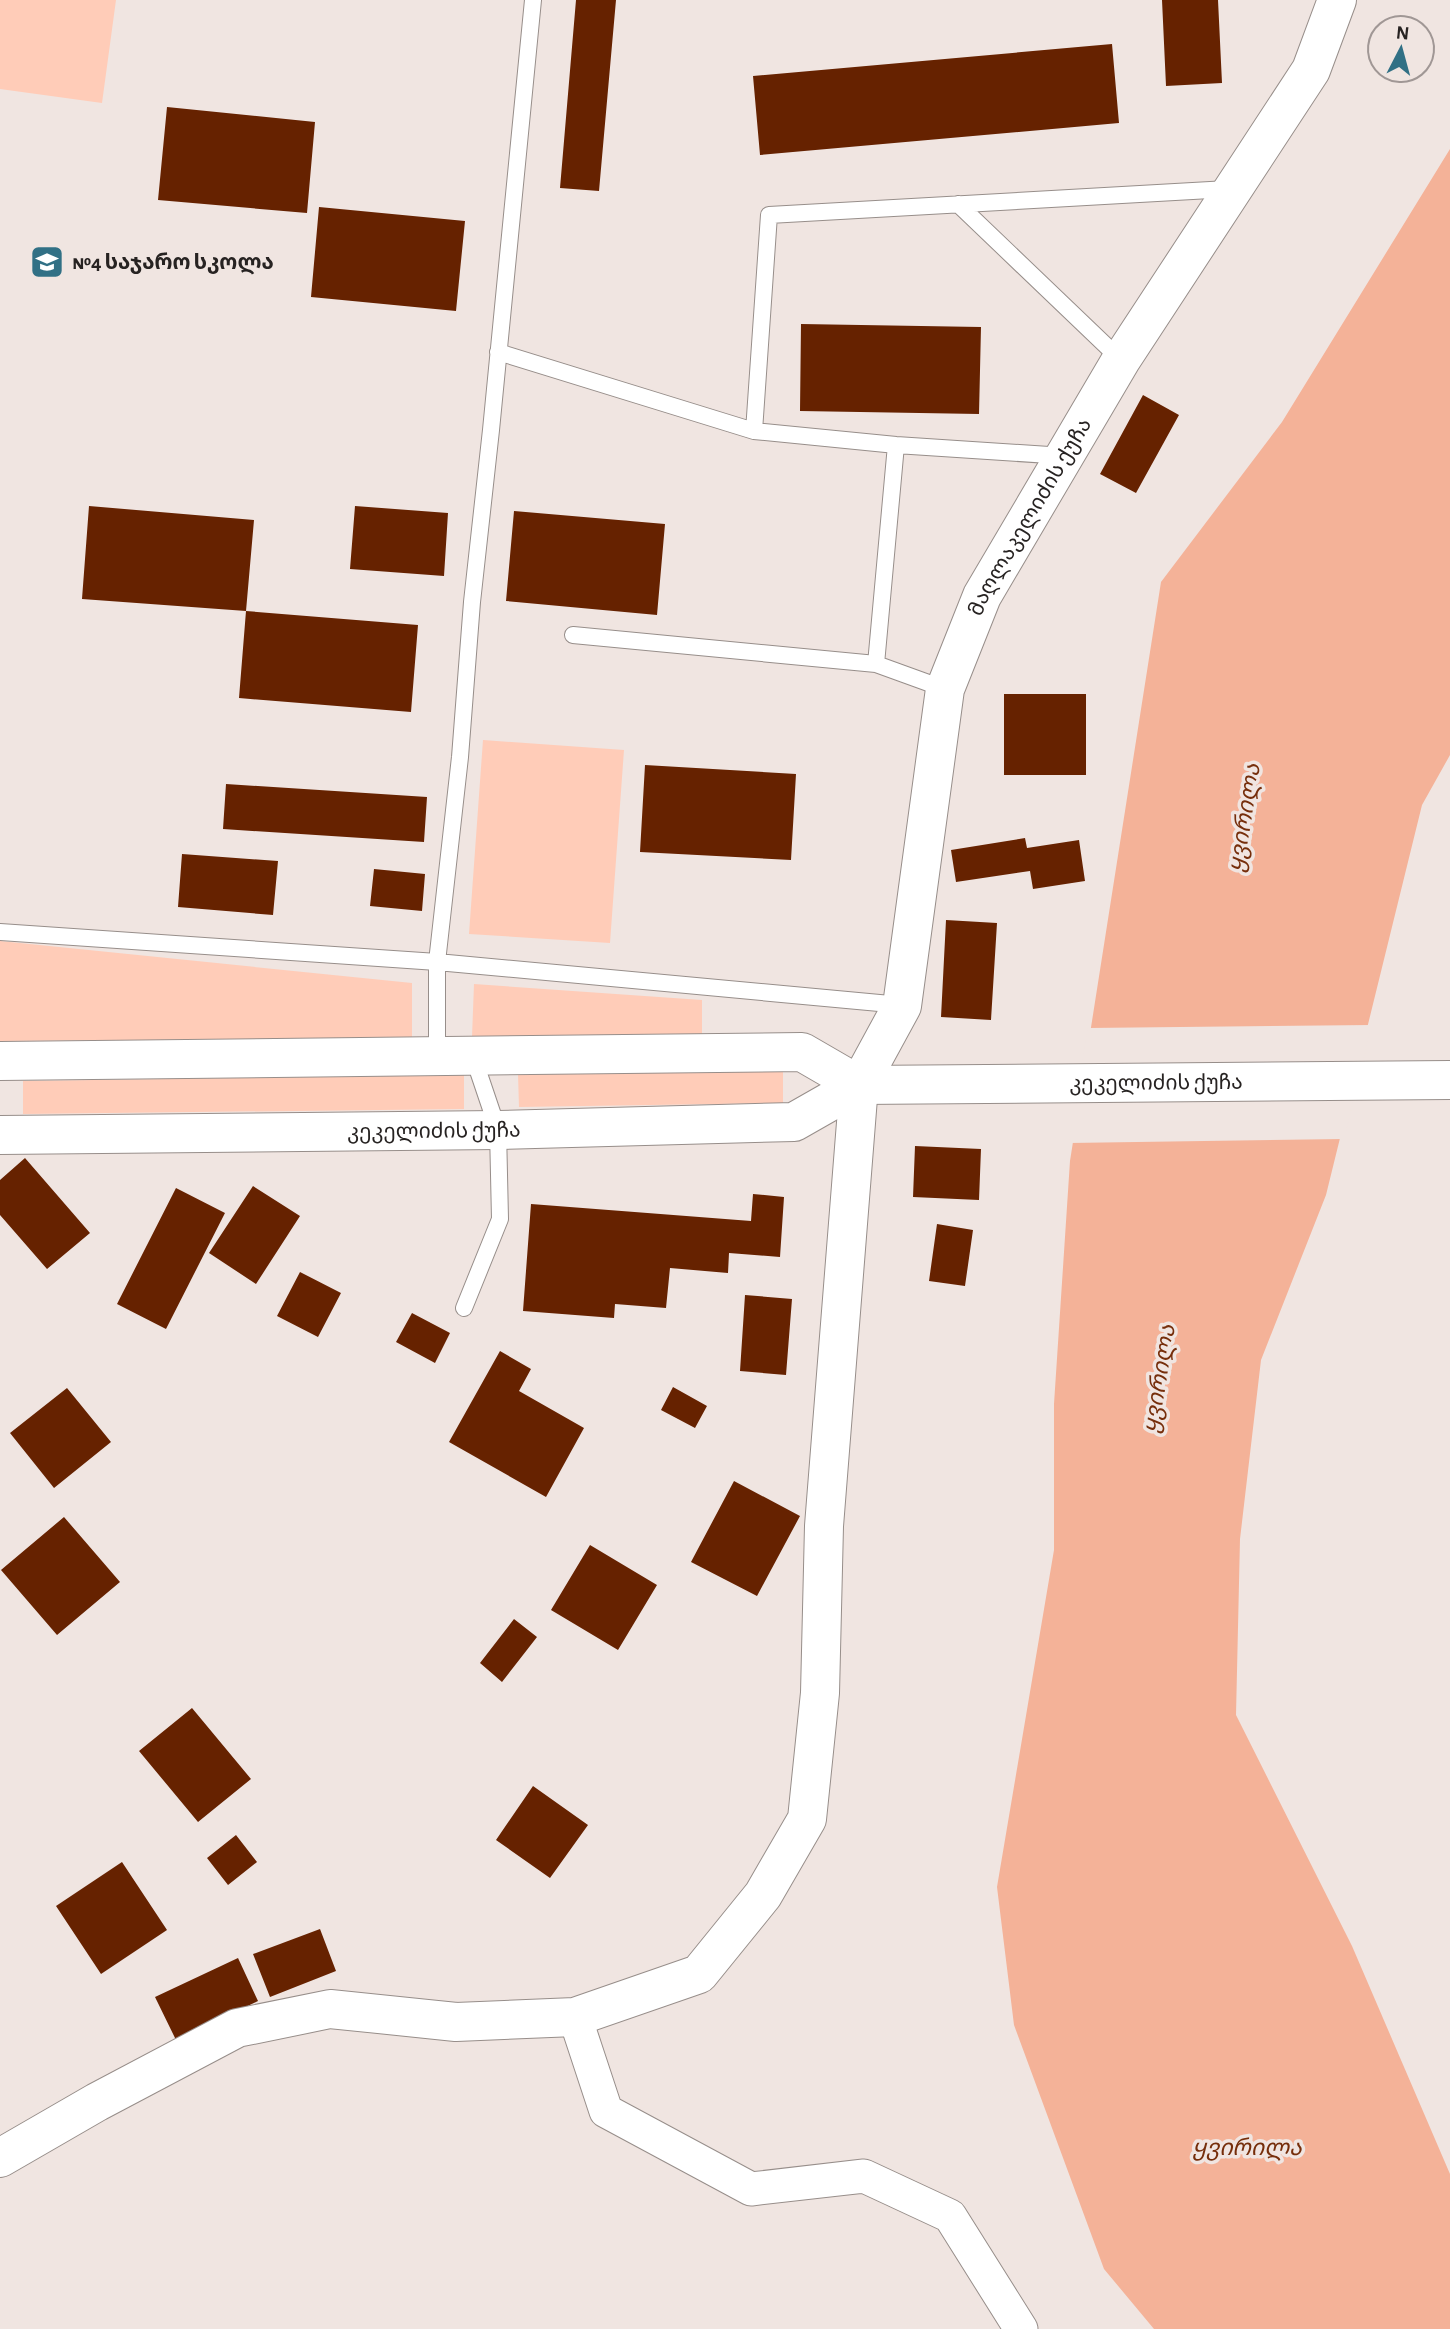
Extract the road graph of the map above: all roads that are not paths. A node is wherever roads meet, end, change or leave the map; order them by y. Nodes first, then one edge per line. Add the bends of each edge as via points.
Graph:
1 (533, 0) edge
2 (1338, 0) edge
3 (1233, 189) junction
4 (958, 204) junction
5 (498, 352) junction
6 (1121, 360) junction
7 (754, 431) junction
8 (896, 445) junction
9 (1064, 456) junction
10 (573, 635) dead end
11 (876, 664) junction
12 (946, 689) junction
13 (0, 932) edge
14 (437, 962) junction
15 (902, 1006) junction
16 (455, 1056) junction
17 (0, 1061) edge
18 (1450, 1080) edge
19 (859, 1086) junction
20 (498, 1130) junction
21 (0, 1135) edge
22 (464, 1308) dead end
23 (575, 2017) junction
24 (0, 2158) edge
25 (1021, 2329) edge

1 - 5 lane
2 - 3 street, მაღლაკელიძის ქუჩა via 1311,70
3 - 4 lane
3 - 6 street, მაღლაკელიძის ქუჩა
4 - 6 lane
4 - 7 lane via 769,215
5 - 7 lane
5 - 14 lane
6 - 9 street, მაღლაკელიძის ქუჩა
7 - 8 lane
8 - 9 lane
8 - 11 lane
9 - 12 street, მაღლაკელიძის ქუჩა via 982,596
10 - 11 lane
11 - 12 lane
12 - 15 street, მაღლაკელიძის ქუჩა
13 - 14 lane
14 - 15 lane
14 - 16 lane
15 - 19 street, მაღლაკელიძის ქუჩა
16 - 17 street
16 - 19 street via 802,1052
16 - 20 lane
18 - 19 street, კეკელიძის ქუჩა
19 - 20 street, კეკელიძის ქუჩა via 794,1122
19 - 23 street via 824,1526 820,1693 807,1819 763,1895 699,1975
20 - 21 street, კეკელიძის ქუჩა
20 - 22 lane via 500,1219
23 - 24 street via 456,2022 330,2009 237,2028
23 - 25 street via 606,2111 751,2189 864,2176 950,2216

